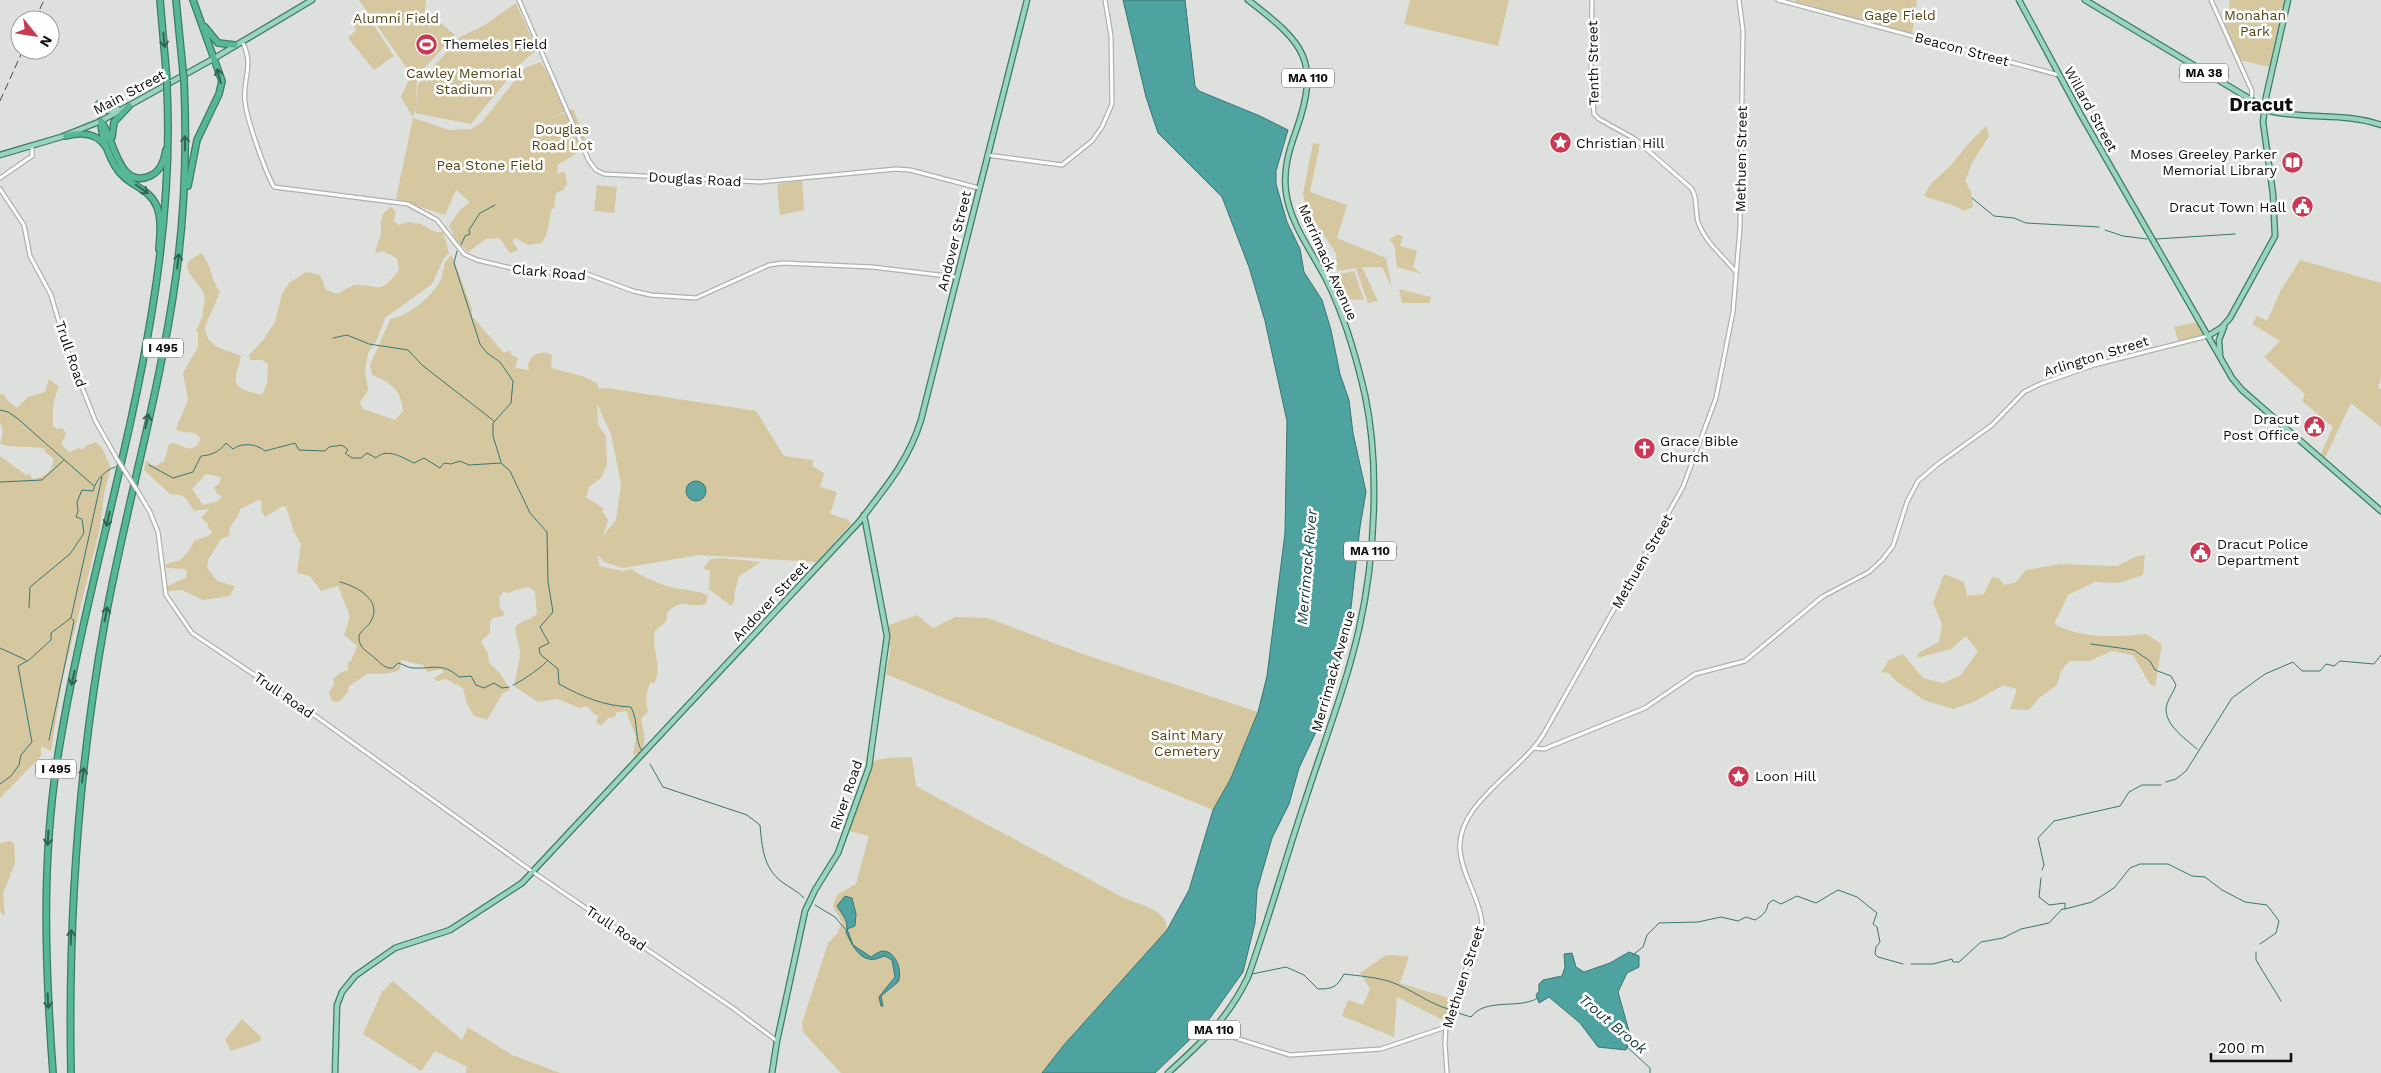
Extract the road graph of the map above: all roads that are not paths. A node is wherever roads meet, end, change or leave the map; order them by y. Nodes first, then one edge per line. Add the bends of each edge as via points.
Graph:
1 (160, 0) edge
2 (176, 0) edge
3 (193, 0) edge
4 (312, 0) edge
5 (519, 0) edge
6 (1027, 0) edge
7 (1105, 0) edge
8 (1248, 0) edge
9 (1592, 0) edge
10 (1739, 0) edge
11 (1778, 0) edge
12 (2019, 0) edge
13 (2085, 0) edge
14 (2210, 0) edge
15 (2288, 0) edge
16 (198, 14) junction
17 (242, 41) junction
18 (235, 46) junction
19 (213, 59) junction
20 (2060, 75) junction
21 (2251, 100) junction
22 (98, 104) dead end
23 (129, 106) junction
24 (2264, 108) junction
25 (101, 120) junction
26 (2381, 125) edge
27 (169, 129) junction
28 (66, 136) junction
29 (114, 146) junction
30 (32, 147) junction
31 (110, 154) junction
32 (0, 155) edge
33 (987, 155) junction
34 (0, 178) edge
35 (979, 188) junction
36 (0, 190) edge
37 (182, 226) junction
38 (1736, 272) junction
39 (956, 277) junction
40 (154, 312) junction
41 (2225, 324) junction
42 (2208, 336) junction
43 (2220, 357) junction
44 (2381, 511) edge
45 (864, 515) junction
46 (1538, 744) junction
47 (1547, 747) junction
48 (1534, 748) junction
49 (533, 872) junction
50 (1446, 1027) junction
51 (1213, 1031) junction
52 (777, 1041) junction
53 (52, 1073) edge
54 (71, 1073) edge
55 (335, 1073) edge
56 (772, 1073) edge
57 (1168, 1073) edge
58 (1448, 1073) edge

1 -> 27 highway, I 495, bridge
37 -> 2 highway, I 495, bridge via 186,153 184,80
3 - 16 highway
4 - 17 main road, Main Street
5 - 35 street, Douglas Road via 589,160 596,170 604,174 760,182 910,170
6 - 33 main road, Andover Street
7 - 33 street via 1111,36 1112,104 1092,141 1062,165
8 - 51 main road, Merrimack Avenue / MA 110 via 1293,37 1305,60 1308,89 1286,163 1286,192 1294,218 1338,306 1355,356 1370,426 1374,495 1367,581 1359,630 1248,977 1233,1006
9 - 38 street, Tenth Street via 1594,114 1599,120 1635,139 1692,189 1704,235
10 - 38 street, Methuen Street via 1743,30 1740,222
11 - 20 street, Beacon Street
12 - 20 main road, Willard Street
13 - 21 main road, MA 38
14 - 21 street via 2252,91
15 - 24 main road, Arlington Street
16 - 18 highway via 214,40
16 - 19 highway
17 - 18 main road, Main Street
17 - 39 street, Clark Road via 249,64 245,104 274,187 408,204 437,220 464,254 477,260 528,272 587,274 651,295 696,298 769,265 784,263 872,267
18 - 19 main road, Main Street
19 - 23 main road, Main Street
37 -> 19 highway via 193,154 221,87 221,77
20 - 42 main road, Willard Street
21 - 24 main road, MA 38
22 - 23 main road via 108,111
23 - 25 main road, Main Street
23 - 29 highway via 112,127
24 - 26 main road, MA 38 via 2282,114 2350,118
24 - 41 main road, Arlington Street via 2275,236
25 - 28 main road, Main Street
25 - 29 highway
25 - 31 highway
27 - 29 highway via 163,163 148,177 136,177 125,171
27 - 40 highway, I 495 via 166,210
28 - 30 main road, Main Street
28 - 31 highway via 94,136 101,140
30 - 32 main road, Main Street
30 - 34 street via 32,156
31 -> 40 highway via 121,175 147,193 158,210
33 - 35 main road, Andover Street
35 - 39 main road, Andover Street
36 - 49 street, Trull Road, bridge via 24,225 30,256 52,296 67,349 99,431 150,512 158,532 166,595 192,634 310,712
54 -> 37 highway, I 495 via 72,927 81,788 104,622 168,328
38 - 46 street, Methuen Street via 1733,312 1716,398 1686,482
39 - 45 main road, Andover Street via 916,438 898,471
40 -> 53 highway, I 495 via 69,694 54,784 46,863 45,928
41 - 42 main road, Arlington Street
41 - 43 main road via 2219,340
42 - 43 main road, Willard Street
42 - 47 street, Arlington Street via 2094,365 2024,392 1993,425 1918,481 1892,546 1869,572 1822,597 1745,661 1695,674 1645,708
43 - 44 main road, Willard Street via 2242,390
45 - 49 main road, Andover Street
45 - 52 main road, River Road via 887,636 869,767 838,853 814,890 805,911
46 - 47 street
46 - 48 street, Methuen Street
47 - 48 street, Arlington Street
48 - 50 street, Methuen Street via 1470,813 1461,832 1461,858 1482,923
49 - 52 street, Trull Road
49 - 55 main road, Andover Street via 510,893 450,930 395,948 355,976 342,992 337,1005
50 - 51 street via 1381,1049 1290,1055
50 - 58 street, Methuen Street
51 - 57 main road, Merrimack Avenue / MA 110
52 - 56 main road, River Road

